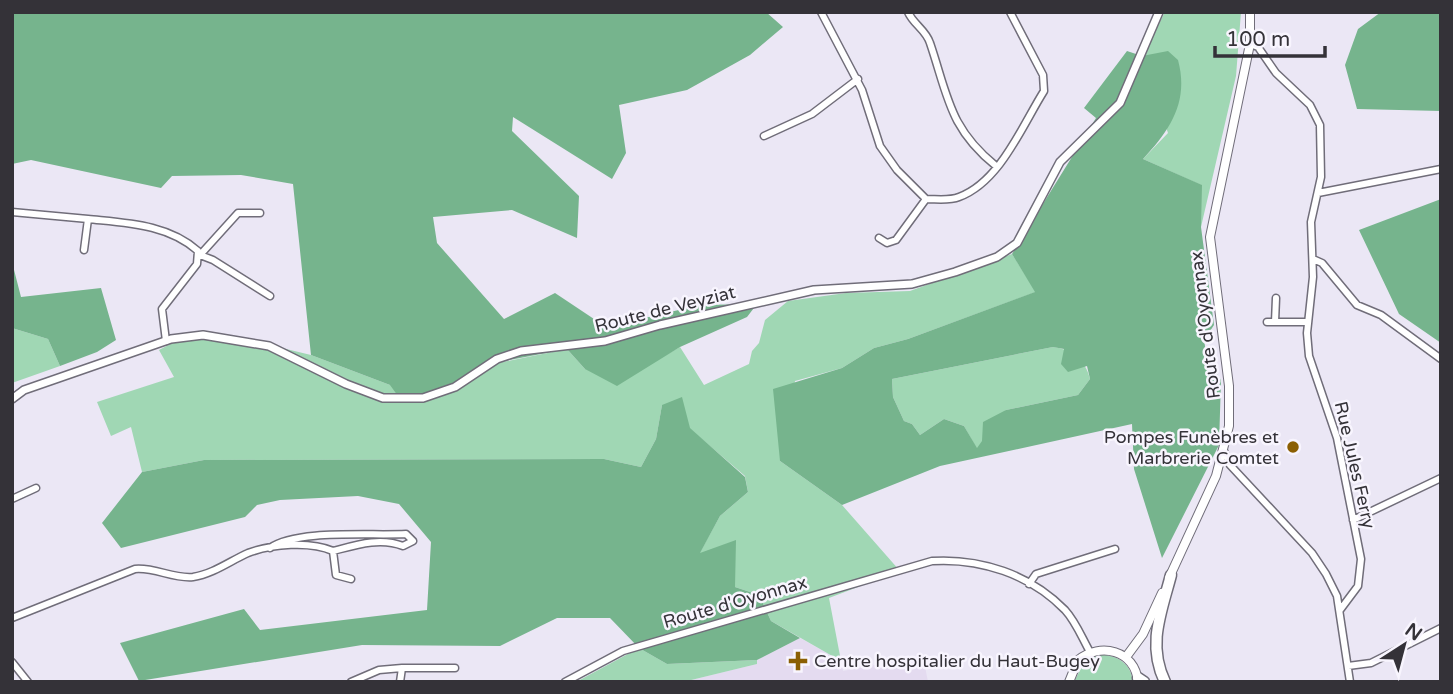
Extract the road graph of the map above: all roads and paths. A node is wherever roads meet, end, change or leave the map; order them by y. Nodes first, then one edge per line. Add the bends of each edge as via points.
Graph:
1 (821, 12) edge
2 (908, 12) edge
3 (1010, 12) edge
4 (1159, 12) edge
5 (1250, 12) edge
6 (1250, 44) junction
7 (858, 79) junction
8 (764, 136) dead end
9 (996, 166) junction
10 (1441, 169) edge
11 (1318, 193) junction
12 (926, 199) junction
13 (12, 212) edge
14 (260, 213) dead end
15 (88, 219) junction
16 (879, 238) dead end
17 (84, 250) dead end
18 (200, 255) junction
19 (1313, 259) junction
20 (270, 296) dead end
21 (1276, 298) dead end
22 (1267, 322) dead end
23 (1275, 322) junction
24 (1308, 322) junction
25 (166, 341) junction
26 (1441, 359) edge
27 (12, 401) edge
28 (1224, 451) junction
29 (1231, 466) junction
30 (1216, 476) junction
31 (1441, 478) edge
32 (36, 488) dead end
33 (12, 499) edge
34 (1353, 520) junction
35 (270, 548) junction
36 (1115, 549) dead end
37 (333, 551) junction
38 (1171, 575) junction
39 (351, 579) dead end
40 (1029, 584) junction
41 (1340, 610) junction
42 (12, 618) edge
43 (1441, 628) edge
44 (1090, 652) junction
45 (1126, 657) junction
46 (12, 662) edge
47 (1348, 666) junction
48 (402, 668) junction
49 (455, 668) dead end
50 (1140, 681) edge
51 (28, 682) edge
52 (351, 682) edge
53 (400, 682) edge
54 (565, 682) edge
55 (1069, 682) edge
56 (1166, 682) edge
57 (1350, 682) edge

1 - 7 street
2 - 9 street via 930,44 953,116 981,154
3 - 9 street via 1045,84
4 - 25 street, Route de Veyziat via 1120,103 1060,162 1017,243 987,261 912,284 814,290 605,341 521,351 497,359 455,387 423,398 371,395 283,351 245,340 203,335
5 - 6 main road, Route d'Oyonnax
6 - 11 street, Rue Jules Ferry via 1258,47 1316,114 1322,156
6 - 28 main road, Route d'Oyonnax via 1210,237 1230,400
7 - 8 street via 812,114
7 - 12 street via 880,146
9 - 12 street via 983,182 960,197
10 - 11 street
11 - 19 street, Rue Jules Ferry via 1311,222
12 - 16 street via 896,240 887,243
13 - 15 street
14 - 18 street via 237,213
15 - 17 street
15 - 18 street via 149,226
18 - 20 street
18 - 25 street via 162,309
19 - 24 street, Rue Jules Ferry
19 - 26 street via 1322,263 1357,305 1381,315
21 - 23 street
22 - 23 street
23 - 24 street
24 - 34 street, Rue Jules Ferry via 1309,356 1333,421
25 - 27 street, Route de Veyziat via 24,390
28 - 29 street
28 - 30 main road, Route d'Oyonnax
29 - 30 street
29 - 41 street via 1312,553
30 - 38 main road, Route d'Oyonnax
31 - 34 street
32 - 33 street
34 - 41 street, Rue Jules Ferry via 1362,574 1353,596
35 - 37 street via 319,545
35 - 37 street via 279,542 313,538 406,534 412,538 410,545 366,543
35 - 42 street via 250,552 203,575 176,577 135,569
36 - 40 street via 1036,574
37 - 39 street via 336,575
38 - 45 main road, Route d'Oyonnax via 1143,634
38 - 56 highway via 1155,640
40 - 44 street, Route d'Oyonnax via 1065,610
40 - 54 street, Route d'Oyonnax via 989,566 932,561 623,651
41 - 47 street
43 - 47 street via 1371,663
44 - 45 main road via 1109,650
44 - 55 main road via 1078,660
45 - 50 main road
46 - 51 street
47 - 57 street
48 - 49 street
48 - 52 street via 379,670
48 - 53 street

